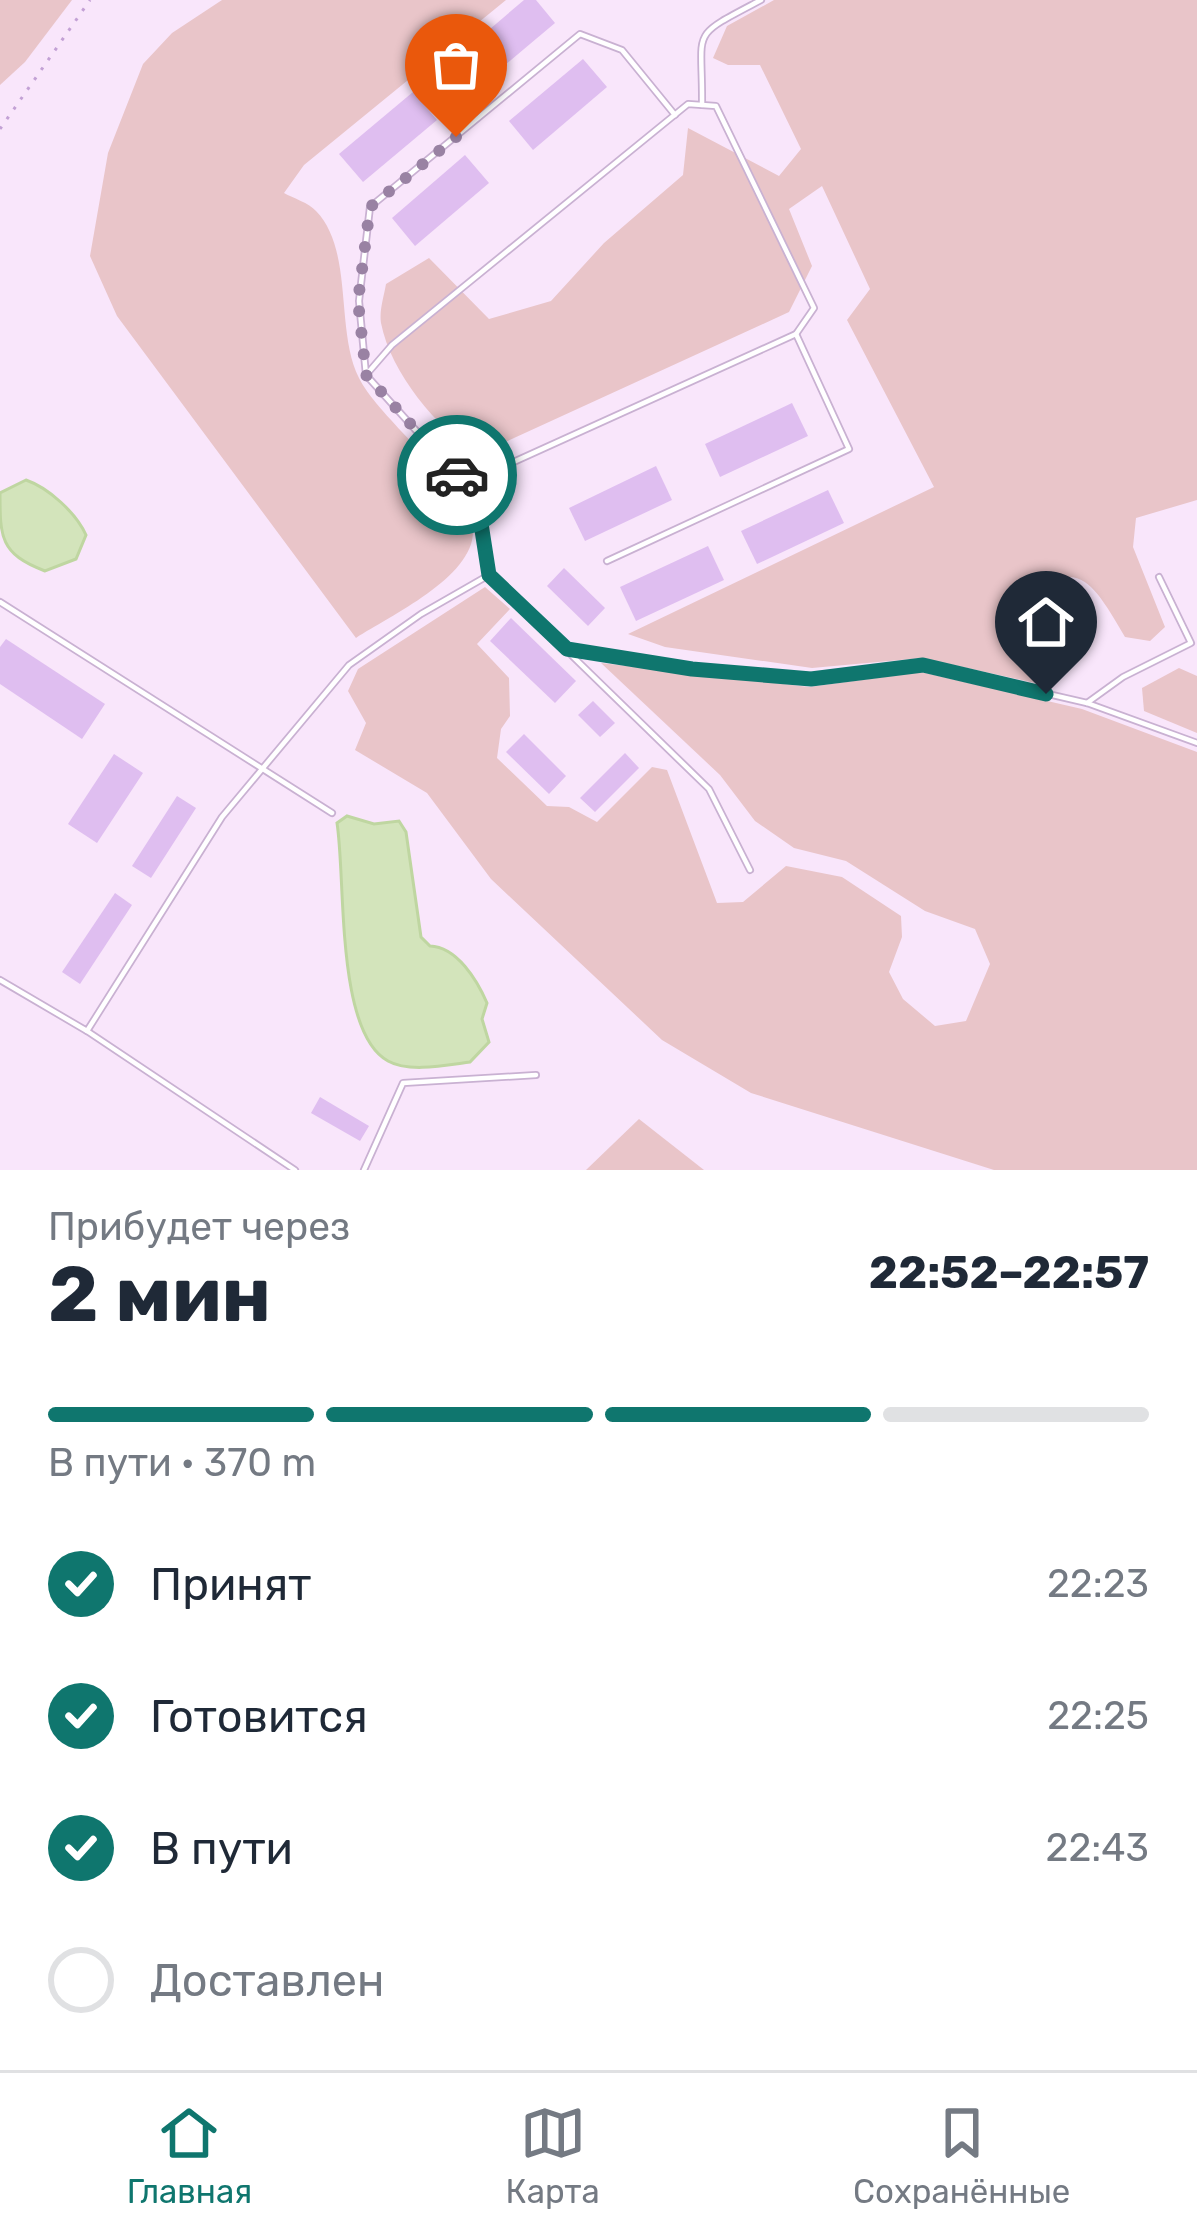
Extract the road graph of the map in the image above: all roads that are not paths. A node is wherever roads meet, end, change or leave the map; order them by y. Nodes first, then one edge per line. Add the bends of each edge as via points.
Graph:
1 (761, 0) edge
2 (702, 105) junction
3 (674, 115) junction
4 (796, 334) junction
5 (366, 375) junction
6 (465, 484) junction
7 (607, 561) dead end
8 (489, 575) junction
9 (1159, 577) dead end
10 (0, 602) edge
11 (567, 649) junction
12 (1087, 704) junction
13 (1197, 743) edge
14 (259, 767) junction
15 (332, 814) dead end
16 (749, 870) dead end
17 (0, 980) edge
18 (87, 1031) junction
19 (536, 1075) dead end
20 (296, 1170) edge
21 (364, 1170) edge

1 - 2 lane via 709,27 698,47
2 - 3 lane
2 - 4 lane via 716,106 814,308
3 - 5 lane via 392,345
3 - 5 lane via 622,50 580,34 370,207 358,301
4 - 6 lane
4 - 7 lane via 849,449
5 - 6 lane
6 - 8 lane via 477,498
8 - 11 lane
8 - 14 lane via 349,665
9 - 12 lane via 1191,644
10 - 14 lane
11 - 12 lane via 811,679 923,665
11 - 16 lane via 710,789
12 - 13 lane
14 - 15 lane
14 - 18 lane
17 - 18 lane
18 - 20 lane
19 - 21 lane via 403,1083

